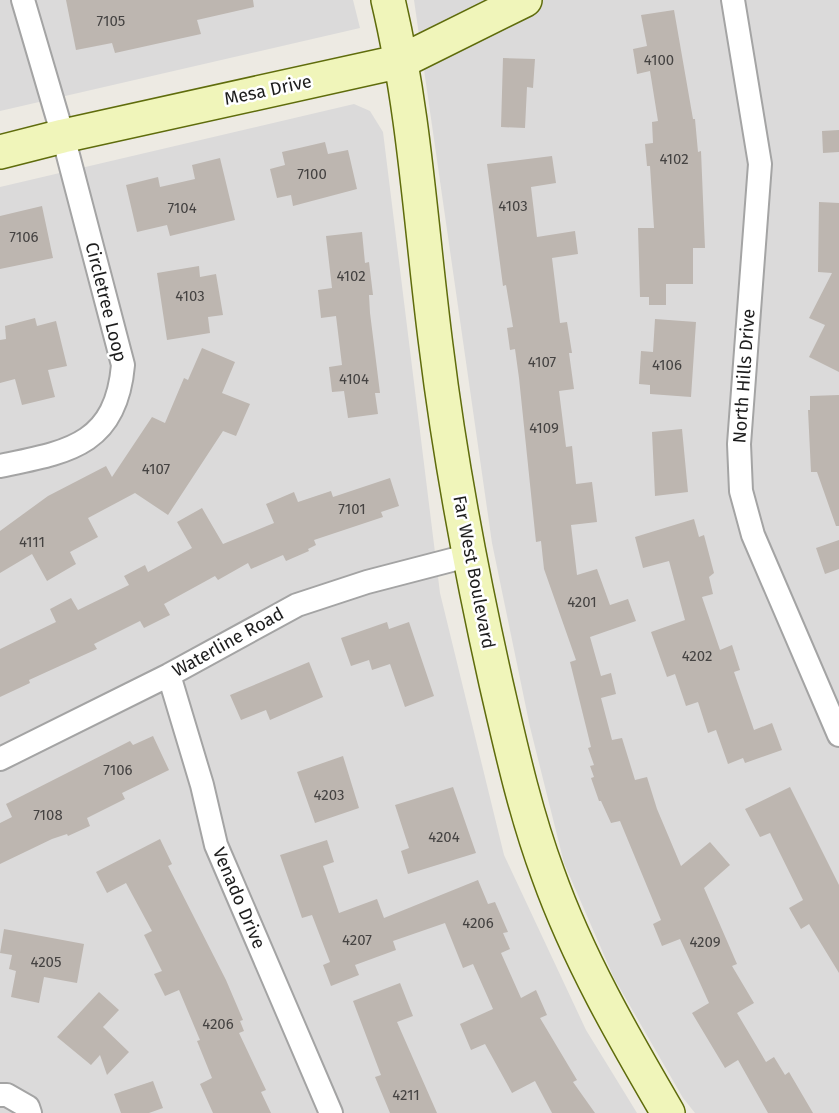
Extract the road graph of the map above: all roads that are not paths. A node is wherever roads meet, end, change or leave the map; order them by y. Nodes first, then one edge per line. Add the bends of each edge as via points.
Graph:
1 (23, 0) edge
2 (388, 0) edge
3 (525, 0) edge
4 (733, 0) edge
5 (402, 61) junction
6 (63, 136) junction
7 (0, 152) edge
8 (0, 466) edge
9 (467, 556) junction
10 (168, 675) junction
11 (839, 735) edge
12 (0, 759) edge
13 (0, 1095) edge
14 (30, 1113) edge
15 (331, 1113) edge
16 (668, 1113) edge

1 - 6 street, Circletree Loop
2 - 5 street, Far West Boulevard
3 - 5 street, Mesa Drive
4 - 11 street, North Hills Drive via 760,164 739,444 741,491 753,535
5 - 6 street, Mesa Drive
5 - 9 street, Far West Boulevard via 436,348
6 - 7 street, Mesa Drive
6 - 8 street, Circletree Loop via 123,365 121,387 113,410 94,435 64,452
9 - 10 street, Waterline Road via 297,605
9 - 16 street, Far West Boulevard via 523,801 549,877 611,1013
10 - 12 street, Waterline Road
10 - 15 street, Venado Drive via 216,845
13 - 14 street via 28,1107

